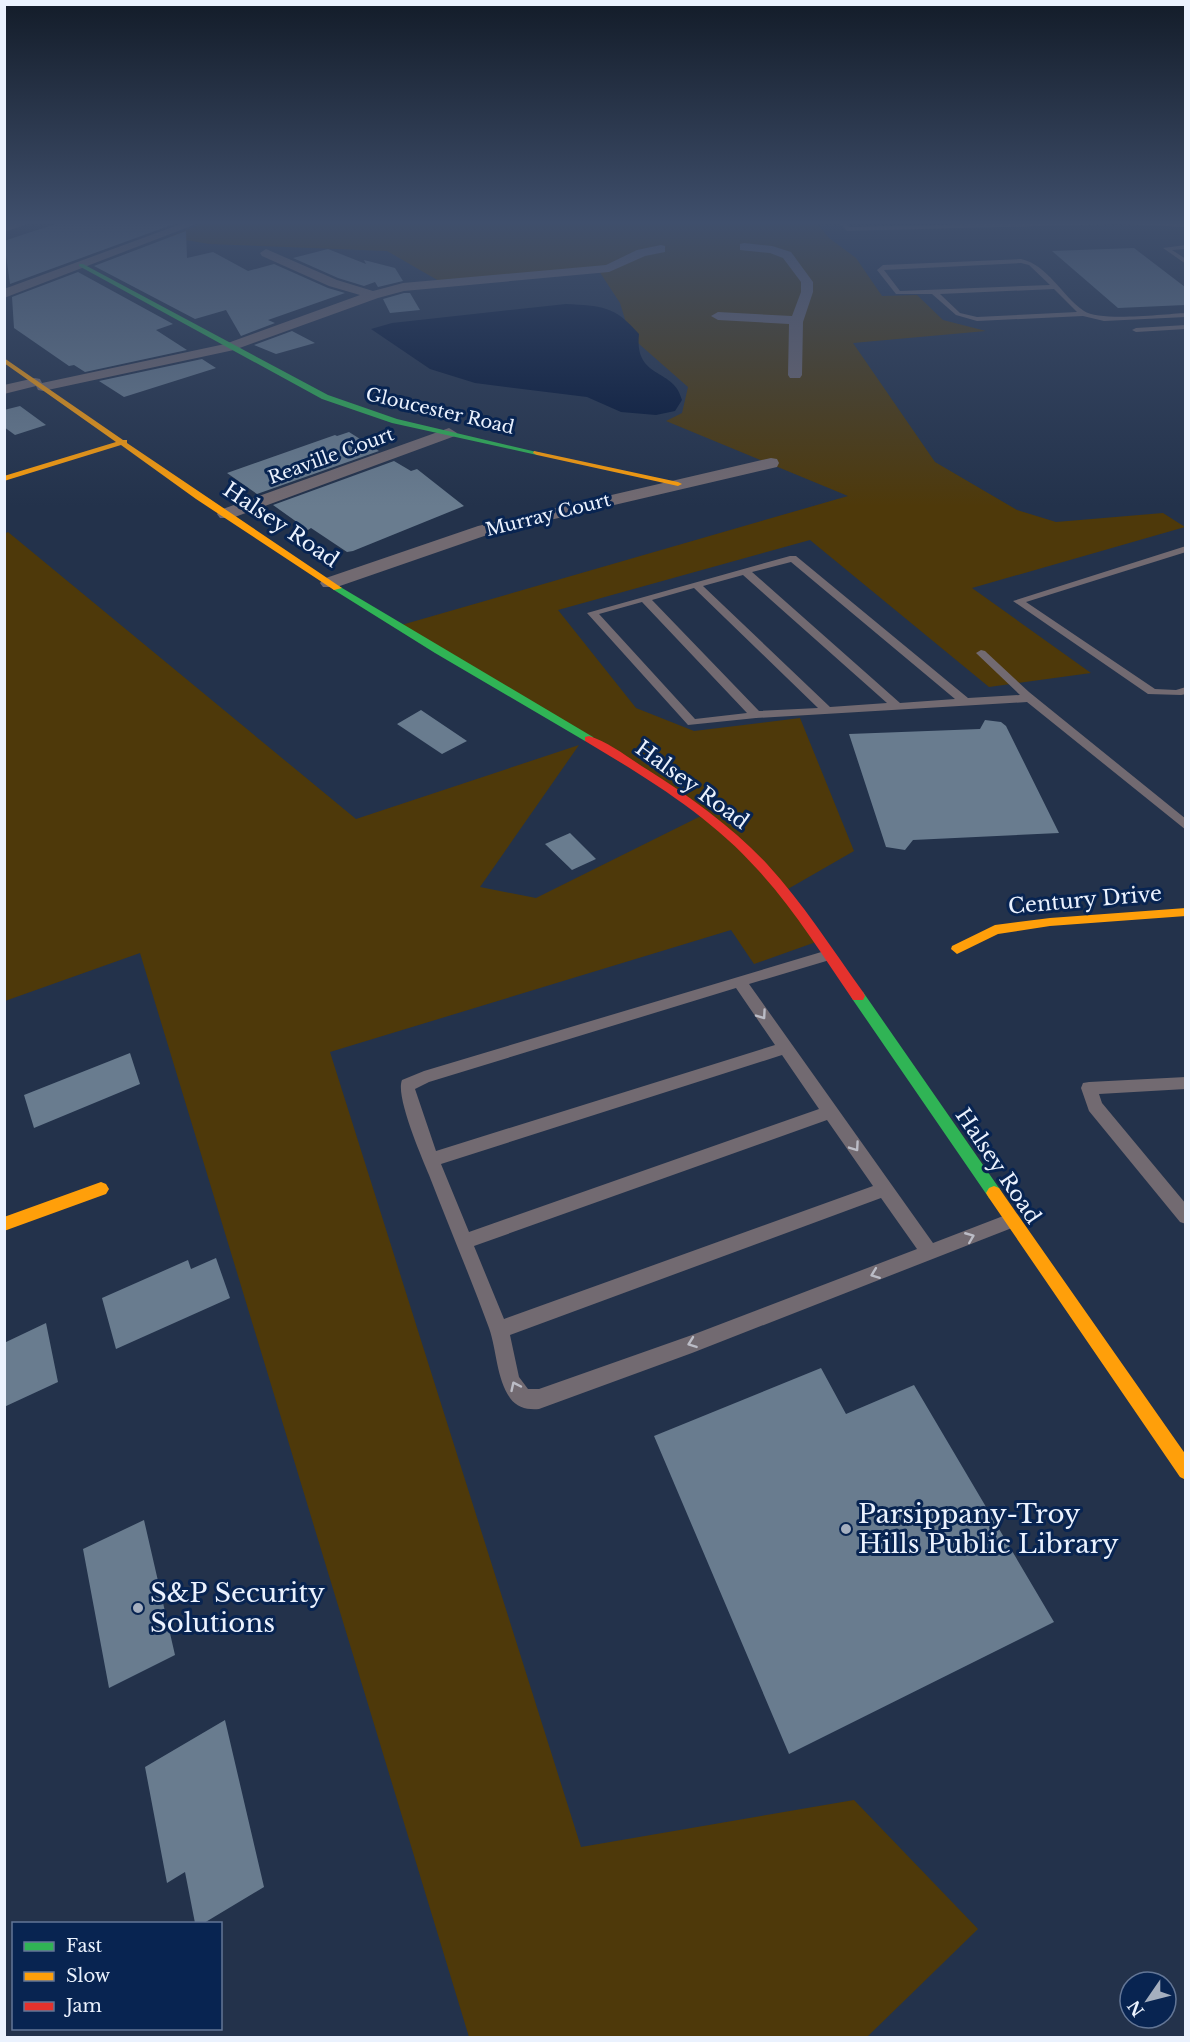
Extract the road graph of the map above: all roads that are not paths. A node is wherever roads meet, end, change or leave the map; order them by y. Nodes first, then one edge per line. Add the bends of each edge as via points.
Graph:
1 (174, 316) edge
2 (314, 316) edge
3 (724, 316) edge
4 (797, 316) edge
5 (967, 316) edge
6 (1034, 316) edge
7 (1093, 316) edge
8 (1159, 316) edge
9 (796, 320) junction
10 (1185, 327) edge
11 (1136, 330) dead end
12 (229, 347) junction
13 (4, 360) edge
14 (795, 375) dead end
15 (39, 384) junction
16 (4, 390) edge
17 (449, 433) junction
18 (124, 442) junction
19 (771, 463) dead end
20 (4, 479) edge
21 (678, 484) junction
22 (226, 514) junction
23 (1185, 549) edge
24 (744, 571) junction
25 (330, 583) junction
26 (696, 585) junction
27 (645, 598) junction
28 (981, 653) dead end
29 (1185, 690) edge
30 (1031, 698) junction
31 (965, 702) junction
32 (897, 706) junction
33 (828, 711) junction
34 (756, 715) junction
35 (1185, 826) edge
36 (1185, 912) edge
37 (957, 950) dead end
38 (828, 955) junction
39 (739, 982) junction
40 (785, 1048) junction
41 (1185, 1083) edge
42 (830, 1112) junction
43 (430, 1160) junction
44 (101, 1189) dead end
45 (885, 1189) junction
46 (1185, 1217) edge
47 (1011, 1221) junction
48 (4, 1224) edge
49 (463, 1242) junction
50 (930, 1254) junction
51 (499, 1330) junction
52 (1185, 1472) edge

1 - 12 street, Gloucester Road
2 - 12 street
3 - 9 street
4 - 9 street
5 - 6 lane
7 - 8 lane
9 - 14 street
10 - 11 lane
12 - 15 street
12 - 17 street, Gloucester Road via 324,397 394,421
13 - 15 street, Halsey Road
15 - 16 street
15 - 18 street, Halsey Road
17 - 21 street, Gloucester Road
17 - 22 street, Reaville Court
18 - 20 street
18 - 22 street, Halsey Road
19 - 21 street, Murray Court
21 - 25 street, Murray Court via 484,530
22 - 25 street, Halsey Road
23 - 29 lane via 1018,601 1152,692
24 - 26 lane
24 - 31 lane via 793,558
24 - 32 lane
25 - 38 street, Halsey Road via 456,663 604,748 705,814 777,882
26 - 27 lane
26 - 33 lane
27 - 34 lane
27 - 34 lane via 592,613 692,723
28 - 30 lane
30 - 31 lane
30 - 35 lane
31 - 32 lane
32 - 33 lane
33 - 34 lane
36 - 37 street, Century Drive via 995,930
38 - 39 lane
38 - 47 street, Halsey Road
39 -> 40 lane
39 - 43 lane via 410,1082 407,1092
40 - 42 lane
40 - 43 lane
41 - 46 lane via 1089,1088 1095,1106
42 -> 45 lane
42 - 49 lane
43 - 49 lane
44 - 48 street
45 - 50 lane
45 - 51 lane
50 -> 47 lane
47 - 52 street, Halsey Road
49 - 51 lane
50 -> 51 lane via 539,1399 519,1395

